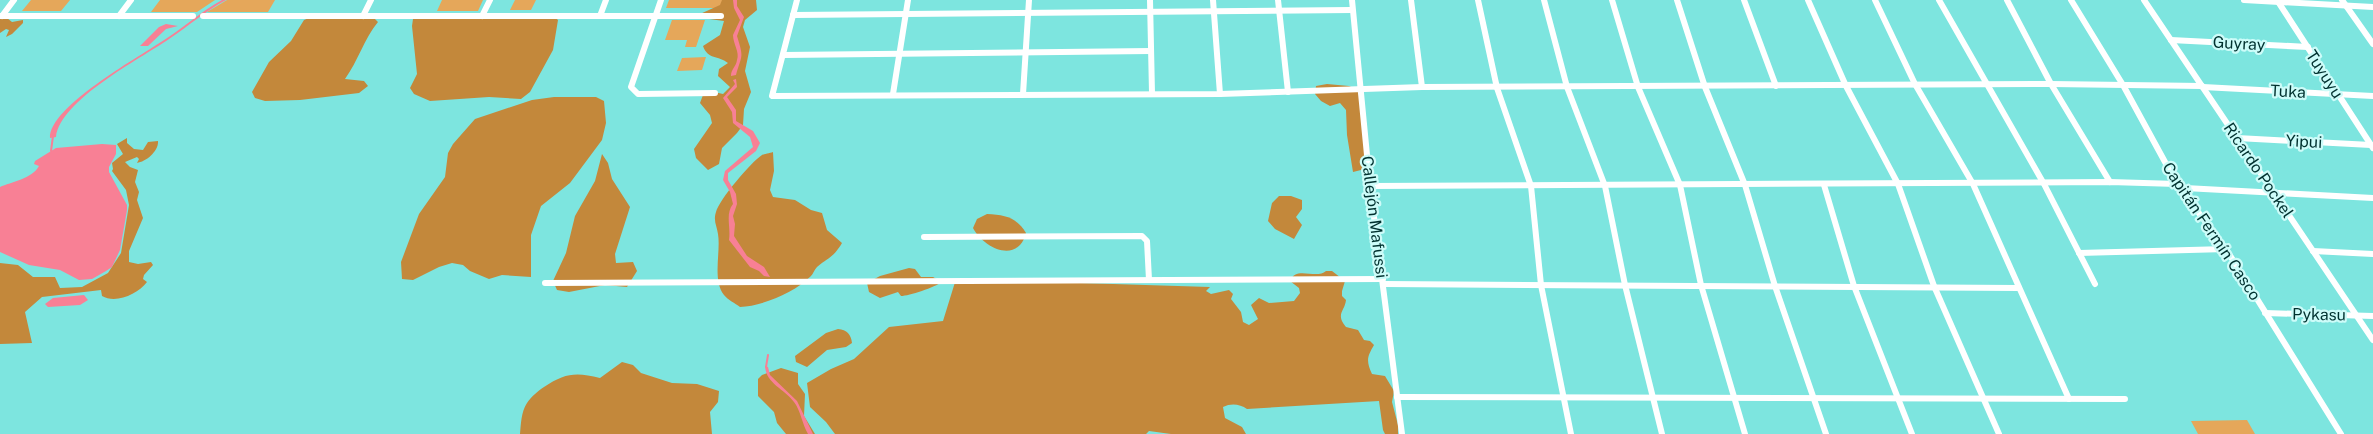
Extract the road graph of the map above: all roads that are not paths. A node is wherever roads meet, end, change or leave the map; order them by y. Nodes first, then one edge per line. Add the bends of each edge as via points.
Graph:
1 (14, 0) edge
2 (131, 0) edge
3 (371, 0) edge
4 (490, 0) edge
5 (606, 0) edge
6 (661, 0) edge
7 (797, 0) edge
8 (908, 0) edge
9 (1029, 0) edge
10 (1150, 0) edge
11 (1213, 0) edge
12 (1278, 0) edge
13 (1352, 0) edge
14 (1411, 0) edge
15 (1478, 0) edge
16 (1544, 0) edge
17 (1612, 0) edge
18 (1677, 0) edge
19 (1744, 0) edge
20 (1808, 0) edge
21 (1875, 0) edge
22 (1939, 0) edge
23 (2007, 0) edge
24 (2071, 0) edge
25 (2144, 0) edge
26 (2244, 0) edge
27 (2278, 1) edge
28 (2344, 3) edge
29 (2373, 7) edge
30 (1352, 10) junction
31 (1214, 11) junction
32 (1279, 11) junction
33 (1150, 12) junction
34 (1028, 14) junction
35 (793, 15) junction
36 (905, 15) junction
37 (1, 16) edge
38 (119, 16) junction
39 (193, 16) dead end
40 (203, 16) dead end
41 (363, 16) junction
42 (482, 16) junction
43 (600, 16) junction
44 (656, 16) junction
45 (721, 16) dead end
46 (2171, 40) junction
47 (2373, 44) edge
48 (2308, 47) junction
49 (1151, 51) junction
50 (1025, 52) junction
51 (900, 54) junction
52 (783, 55) junction
53 (1915, 84) junction
54 (2051, 84) junction
55 (1987, 85) junction
56 (2123, 85) junction
57 (1776, 86) junction
58 (1846, 86) junction
59 (1422, 87) junction
60 (1567, 87) junction
61 (1638, 87) junction
62 (1705, 87) junction
63 (2203, 87) junction
64 (1362, 88) junction
65 (1497, 88) junction
66 (1288, 92) junction
67 (715, 93) dead end
68 (1152, 93) junction
69 (893, 94) junction
70 (1023, 94) junction
71 (1220, 94) junction
72 (2338, 94) junction
73 (2373, 96) edge
74 (2237, 138) junction
75 (2372, 146) edge
76 (2110, 182) junction
77 (1898, 184) junction
78 (1973, 184) junction
79 (2044, 184) junction
80 (2177, 184) junction
81 (1680, 185) junction
82 (1745, 185) junction
83 (1824, 185) junction
84 (1370, 186) junction
85 (1531, 186) junction
86 (1605, 186) junction
87 (2274, 192) junction
88 (2373, 198) edge
89 (924, 237) dead end
90 (2226, 249) junction
91 (2313, 251) junction
92 (2079, 253) junction
93 (2373, 254) edge
94 (1149, 280) junction
95 (1383, 282) junction
96 (545, 283) dead end
97 (2095, 284) dead end
98 (1541, 285) junction
99 (1624, 285) junction
100 (1701, 285) junction
101 (1774, 286) junction
102 (1854, 286) junction
103 (1934, 286) junction
104 (2019, 288) junction
105 (2266, 313) junction
106 (2356, 314) junction
107 (2373, 316) edge
108 (2373, 340) edge
109 (1397, 397) junction
110 (1564, 398) junction
111 (1653, 398) junction
112 (1735, 398) junction
113 (1814, 399) junction
114 (1898, 399) junction
115 (1983, 399) junction
116 (2125, 399) dead end
117 (2069, 400) junction
118 (1402, 434) edge
119 (1571, 434) edge
120 (1662, 434) edge
121 (1745, 434) edge
122 (1826, 434) edge
123 (1912, 434) edge
124 (1998, 434) edge
125 (2341, 434) edge

1 - 37 street
2 - 38 street
3 - 41 street
4 - 42 street
5 - 43 street
6 - 44 street
7 - 35 street
8 - 36 street
9 - 34 street
10 - 33 street
11 - 31 street
12 - 32 street
13 - 30 street, Callejón Mafussi
14 - 59 street
15 - 65 street
16 - 60 street
17 - 61 street
18 - 62 street
19 - 57 street
20 - 58 street
21 - 53 street
22 - 55 street
23 - 54 street
24 - 56 street, Capitán Fermín Casco
25 - 46 street, Ricardo Pockel
26 - 27 street
27 - 28 street
27 - 48 street, Tuyuyu
28 - 29 street
28 - 47 street
30 - 32 street
30 - 64 street, Callejón Mafussi
31 - 32 street
31 - 33 street
31 - 71 street
32 - 66 street
33 - 34 street
33 - 49 street
34 - 36 street
34 - 50 street
35 - 36 street
35 - 52 street
36 - 51 street
37 - 38 street
38 - 39 street
40 - 41 street
41 - 42 street
42 - 43 street
43 - 44 street
44 - 45 street
44 - 67 street via 632,87 634,91 638,94
46 - 48 street, Guyray
46 - 63 street, Ricardo Pockel
48 - 72 street, Tuyuyu
49 - 50 street
49 - 68 street
50 - 51 street
50 - 70 street
51 - 52 street
51 - 69 street
52 - 69 street via 772,96
53 - 55 street, Tuka
53 - 58 street, Tuka
53 - 78 street
54 - 55 street, Tuka
54 - 56 street, Tuka
54 - 76 street
55 - 79 street
56 - 63 street, Tuka
56 - 80 street, Capitán Fermín Casco
57 - 58 street, Tuka
57 - 62 street, Tuka
58 - 77 street
59 - 64 street, Tuka
59 - 65 street, Tuka
60 - 61 street, Tuka
60 - 65 street, Tuka
60 - 86 street
61 - 62 street, Tuka
61 - 81 street
62 - 82 street
63 - 72 street, Tuka
63 - 74 street, Ricardo Pockel
64 - 66 street
64 - 84 street, Callejón Mafussi
65 - 85 street
66 - 71 street
68 - 70 street
68 - 71 street
69 - 70 street
72 - 73 street, Tuka
72 - 75 street, Tuyuyu
74 - 75 street, Yipui
74 - 87 street, Ricardo Pockel
76 - 79 street
76 - 80 street
77 - 78 street
77 - 83 street
77 - 103 street
78 - 79 street
78 - 104 street
79 - 92 street
80 - 87 street via 2185,188
80 - 90 street, Capitán Fermín Casco
81 - 82 street
81 - 86 street
81 - 100 street
82 - 83 street
82 - 101 street
83 - 102 street
84 - 85 street
84 - 95 street, Callejón Mafussi
85 - 86 street
85 - 98 street
86 - 99 street
87 - 88 street
87 - 91 street, Ricardo Pockel
89 - 94 street via 1142,236 1147,241
90 - 92 street
90 - 105 street, Capitán Fermín Casco
91 - 93 street
91 - 106 street, Ricardo Pockel
92 - 97 street
94 - 95 street
94 - 96 street
95 - 98 street
95 - 109 street, Callejón Mafussi
98 - 99 street
98 - 110 street
99 - 100 street
99 - 111 street
100 - 101 street
100 - 112 street
101 - 102 street
101 - 113 street
102 - 103 street
102 - 114 street
103 - 104 street
103 - 115 street
104 - 117 street
105 - 106 street, Pykasu
105 - 125 street, Capitán Fermín Casco
106 - 107 street, Pykasu
106 - 108 street, Ricardo Pockel
109 - 110 street
109 - 118 street, Callejón Mafussi
110 - 111 street
110 - 119 street
111 - 112 street
111 - 120 street
112 - 113 street
112 - 121 street
113 - 114 street
113 - 122 street
114 - 115 street
114 - 123 street
115 - 117 street
115 - 124 street
116 - 117 street

